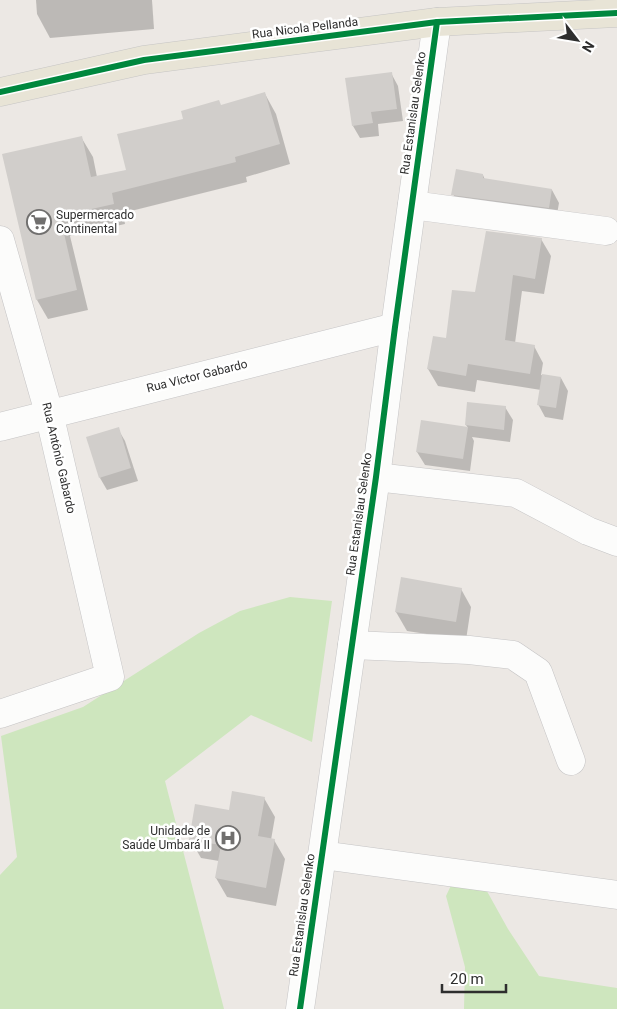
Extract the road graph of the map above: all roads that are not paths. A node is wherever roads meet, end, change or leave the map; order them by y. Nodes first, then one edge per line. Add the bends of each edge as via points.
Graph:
1 (565, 8) edge
2 (617, 13) edge
3 (437, 22) junction
4 (0, 92) edge
5 (412, 205) junction
6 (606, 231) dead end
7 (0, 240) edge
8 (394, 327) junction
9 (49, 413) junction
10 (0, 427) edge
11 (376, 477) junction
12 (617, 542) edge
13 (352, 645) junction
14 (0, 714) edge
15 (571, 761) dead end
16 (322, 855) junction
17 (617, 895) edge
18 (300, 1009) edge

1 - 2 main road, Rua Nicola Pellanda
1 - 3 main road, Rua Nicola Pellanda
3 - 4 main road, Rua Nicola Pellanda via 144,60
3 - 5 street, Rua Estanislau Selenko
5 - 6 street
5 - 8 street, Rua Estanislau Selenko
7 - 9 street, Rua Antônio Gabardo
8 - 9 street, Rua Victor Gabardo
8 - 11 street, Rua Estanislau Selenko
9 - 10 street, Rua Victor Gabardo
9 - 14 street, Rua Antônio Gabardo via 110,677
11 - 12 street via 516,493 588,531
11 - 13 street, Rua Estanislau Selenko
13 - 15 street via 469,650 513,656 538,672
13 - 16 street, Rua Estanislau Selenko
16 - 17 street
16 - 18 street, Rua Estanislau Selenko

